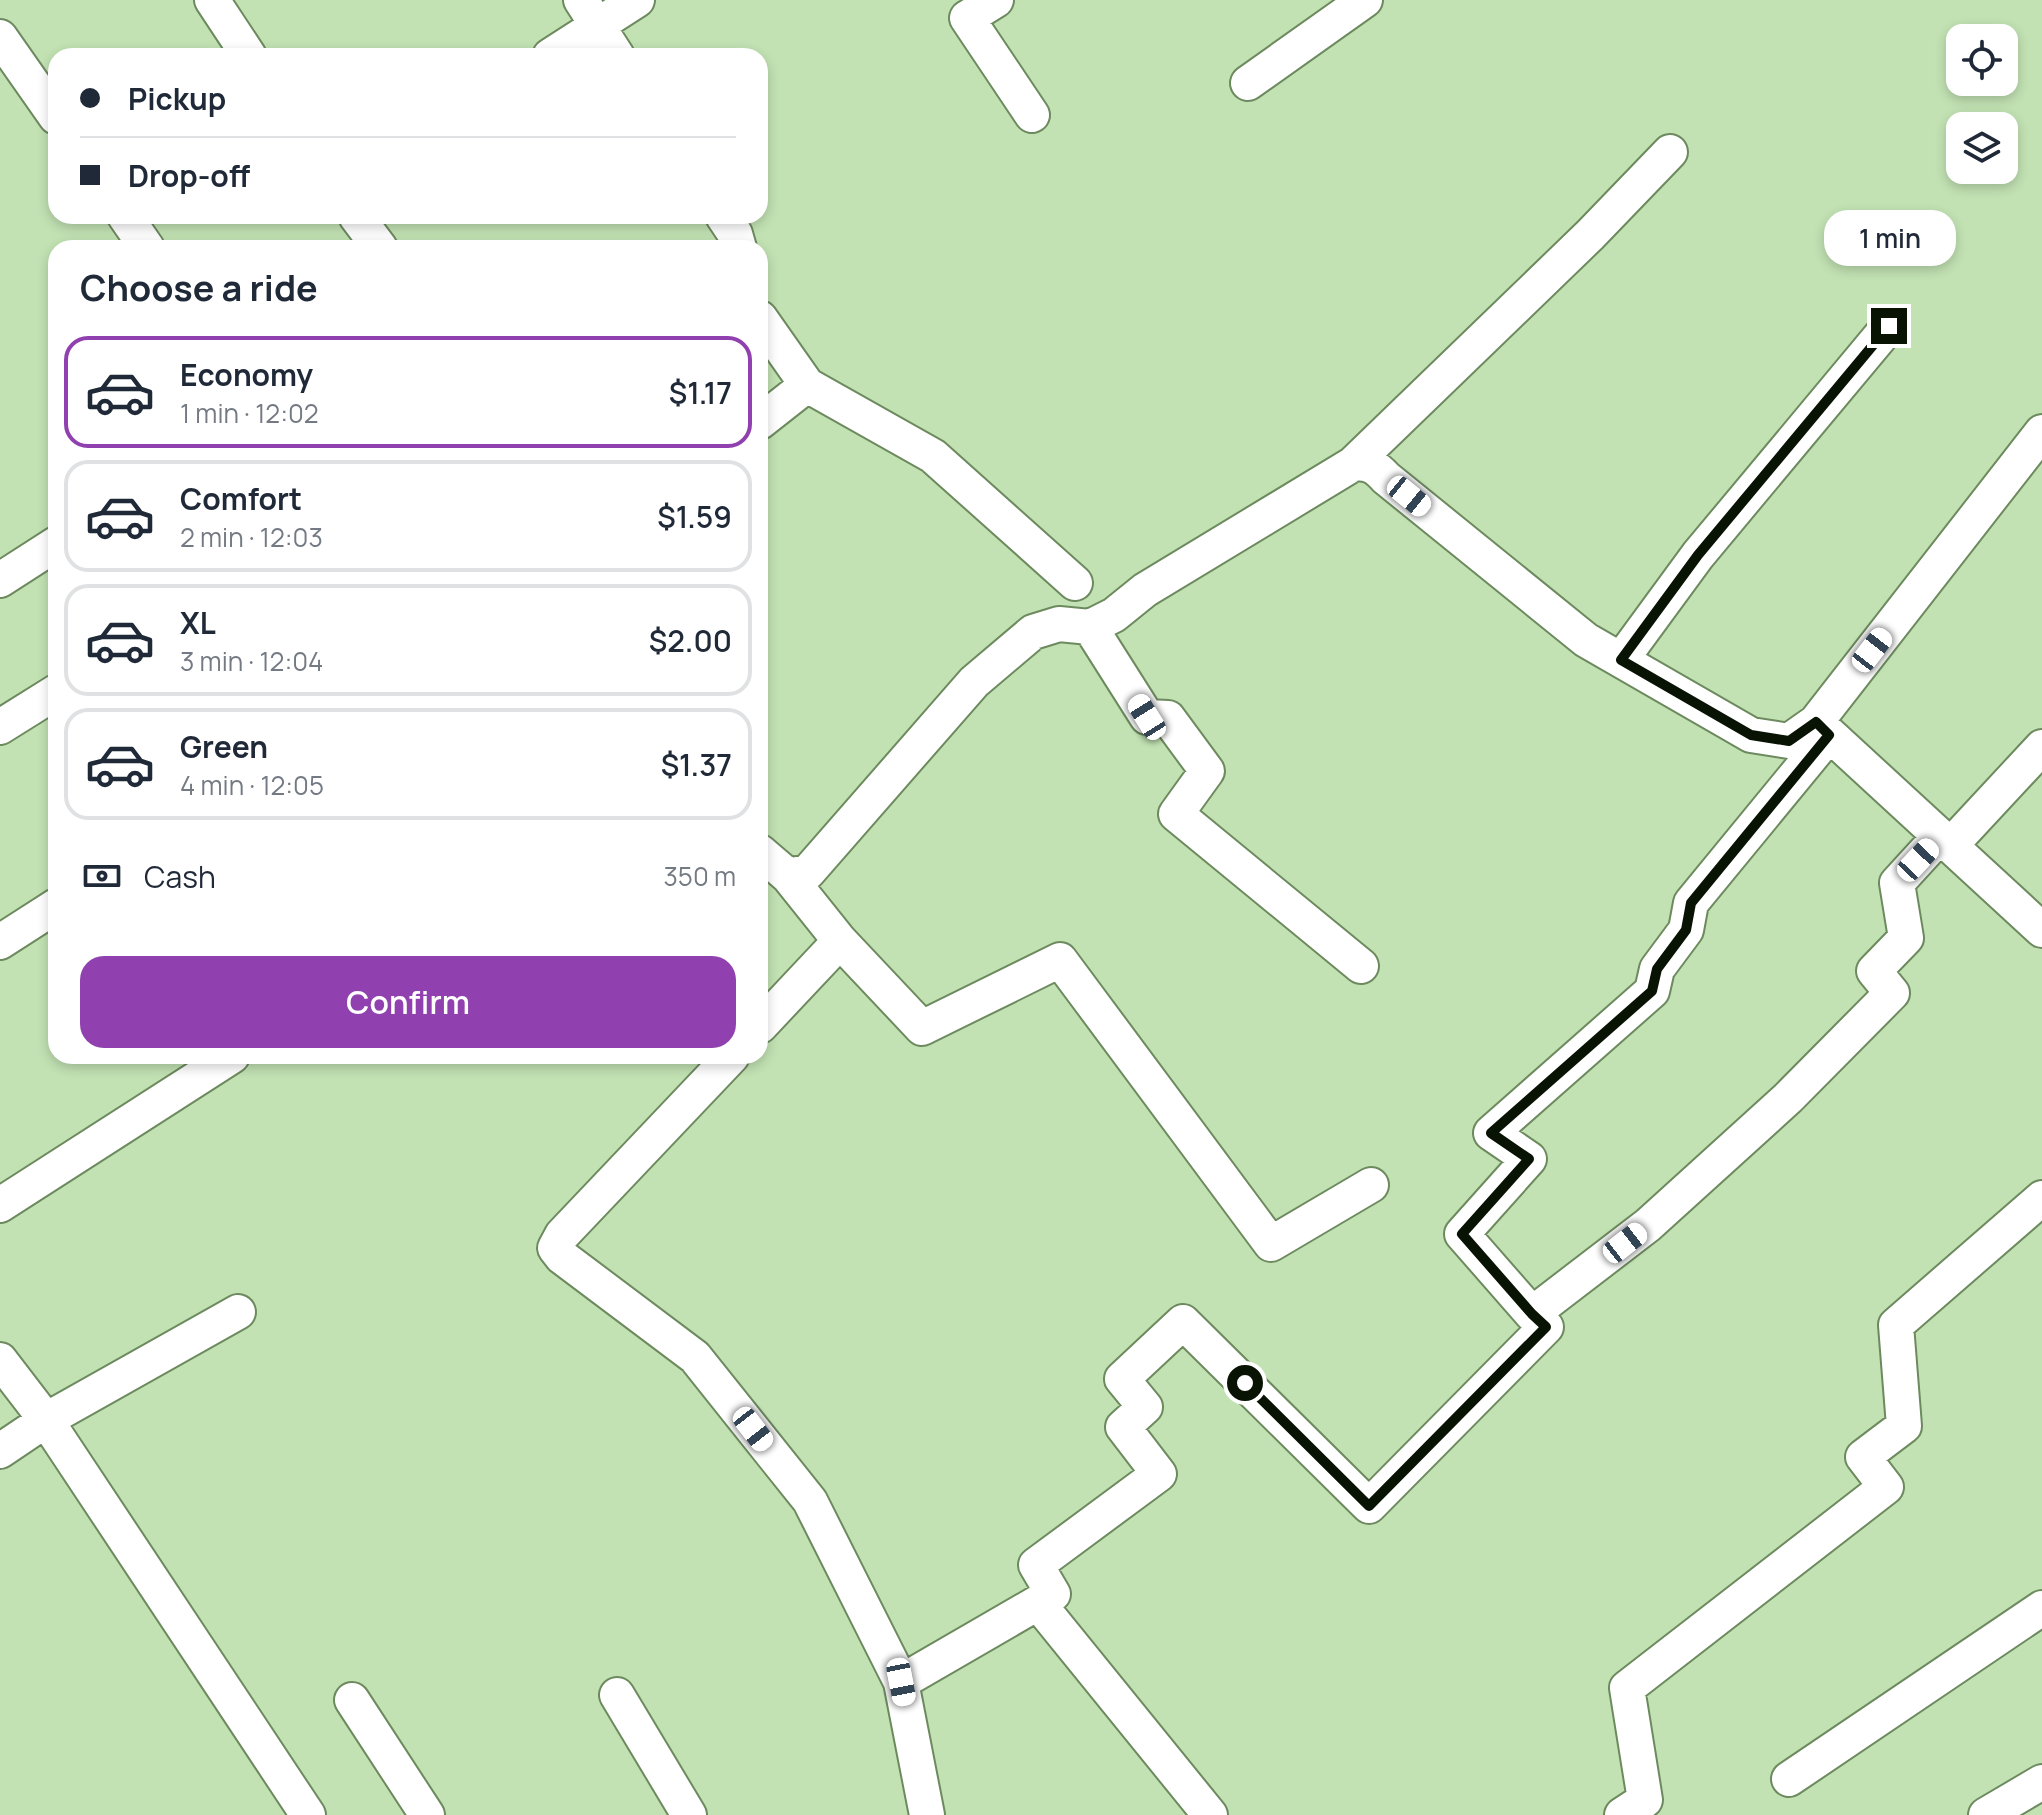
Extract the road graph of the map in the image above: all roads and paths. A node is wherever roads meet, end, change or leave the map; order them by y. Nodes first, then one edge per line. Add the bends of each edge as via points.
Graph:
1 (212, 0) edge
2 (637, 0) edge
3 (996, 0) edge
4 (1365, 0) edge
5 (961, 9) edge
6 (589, 13) edge
7 (0, 37) edge
8 (244, 48) edge
9 (557, 48) edge
10 (612, 48) edge
11 (1248, 83) dead end
12 (48, 106) edge
13 (1032, 115) dead end
14 (1670, 152) dead end
15 (1889, 326) dead end
16 (768, 329) edge
17 (807, 385) junction
18 (768, 416) edge
19 (2042, 432) edge
20 (1353, 464) junction
21 (48, 549) edge
22 (0, 580) edge
23 (1075, 583) dead end
24 (1090, 627) junction
25 (1621, 660) junction
26 (48, 697) edge
27 (0, 727) edge
28 (1822, 728) junction
29 (2042, 747) edge
30 (1945, 841) junction
31 (768, 859) edge
32 (788, 876) junction
33 (48, 911) edge
34 (2042, 930) edge
35 (840, 941) junction
36 (0, 942) edge
37 (1361, 966) dead end
38 (768, 1018) edge
39 (220, 1064) edge
40 (724, 1064) edge
41 (1371, 1185) dead end
42 (2042, 1198) edge
43 (0, 1205) edge
44 (238, 1312) dead end
45 (1532, 1314) junction
46 (0, 1360) edge
47 (46, 1420) junction
48 (0, 1451) edge
49 (1038, 1603) junction
50 (2042, 1608) edge
51 (901, 1682) junction
52 (617, 1695) dead end
53 (352, 1700) dead end
54 (1789, 1779) dead end
55 (2042, 1782) edge
56 (1993, 1813) edge
57 (308, 1815) edge
58 (427, 1815) edge
59 (689, 1815) edge
60 (927, 1815) edge
61 (1210, 1815) edge
62 (1622, 1815) edge

1 - 8 street
2 - 6 street
3 - 5 street
4 - 11 street
5 - 13 street
6 - 9 street
6 - 10 street
7 - 12 street
14 - 20 street
15 - 25 street via 1698,555
16 - 17 street
17 - 18 street
17 - 23 street via 933,456
19 - 28 street
20 - 24 street
20 - 25 street via 1375,466 1586,640
21 - 22 street
24 - 32 street via 1059,624 1033,632 974,682 808,872
24 - 37 street via 1147,717 1168,718 1207,771 1176,814
25 - 28 street via 1751,735 1789,741
26 - 27 street
28 - 30 street
28 - 45 street via 1691,903 1686,930 1657,969 1652,991 1491,1133 1529,1159 1462,1234
29 - 30 street
30 - 34 street
30 - 45 street via 1897,883 1906,938 1874,971 1892,993 1788,1098 1648,1225
31 - 32 street
32 - 35 street
33 - 36 street
35 - 38 street
35 - 41 street via 922,1028 1060,960 1271,1244
39 - 43 street
40 - 51 street via 555,1248 695,1357 810,1501
42 - 62 street via 1896,1325 1904,1426 1863,1457 1886,1487 1627,1688 1645,1800
44 - 47 street
45 - 49 street via 1546,1327 1369,1506 1183,1322 1122,1379 1145,1407 1123,1427 1159,1474 1036,1565 1053,1594
46 - 47 street
47 - 48 street
47 - 57 street
49 - 51 street
49 - 61 street
50 - 54 street
51 - 60 street
52 - 59 street
53 - 58 street
55 - 56 street

